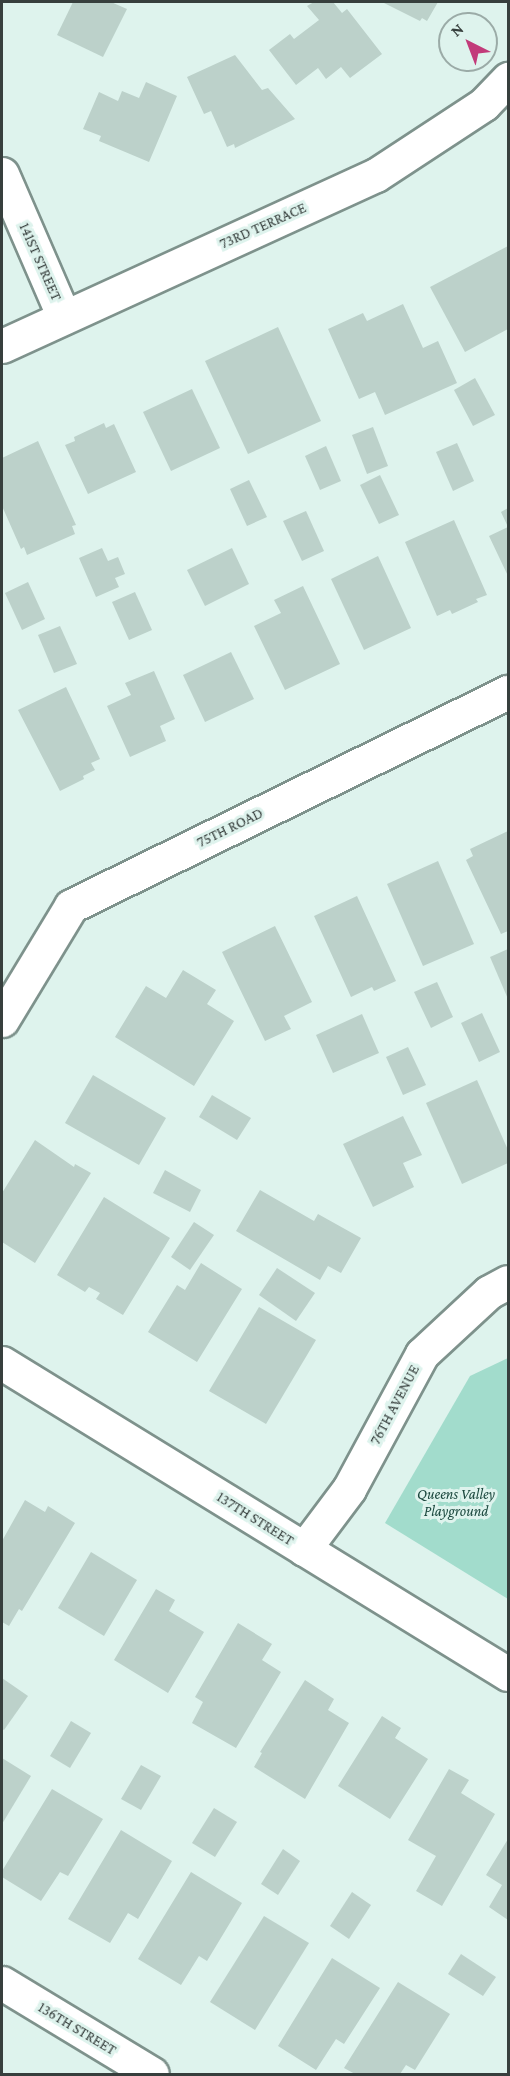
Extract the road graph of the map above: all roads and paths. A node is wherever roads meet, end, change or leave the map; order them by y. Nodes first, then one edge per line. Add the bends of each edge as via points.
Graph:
1 (508, 79) edge
2 (2, 174) edge
3 (64, 317) junction
4 (2, 346) edge
5 (508, 692) edge
6 (2, 1020) edge
7 (508, 1282) edge
8 (2, 1363) edge
9 (304, 1549) junction
10 (508, 1674) edge
11 (2, 1983) edge
12 (152, 2074) edge

1 - 3 street, 73RD TERRACE via 484,104 376,175
2 - 3 street, 141ST STREET
3 - 4 street, 73RD TERRACE
5 - 6 street, 75TH ROAD via 71,906
7 - 9 street, 76TH AVENUE via 489,1292 422,1354 349,1489
8 - 9 street, 137TH STREET
9 - 10 street, 137TH STREET
11 - 12 street, 136TH STREET

